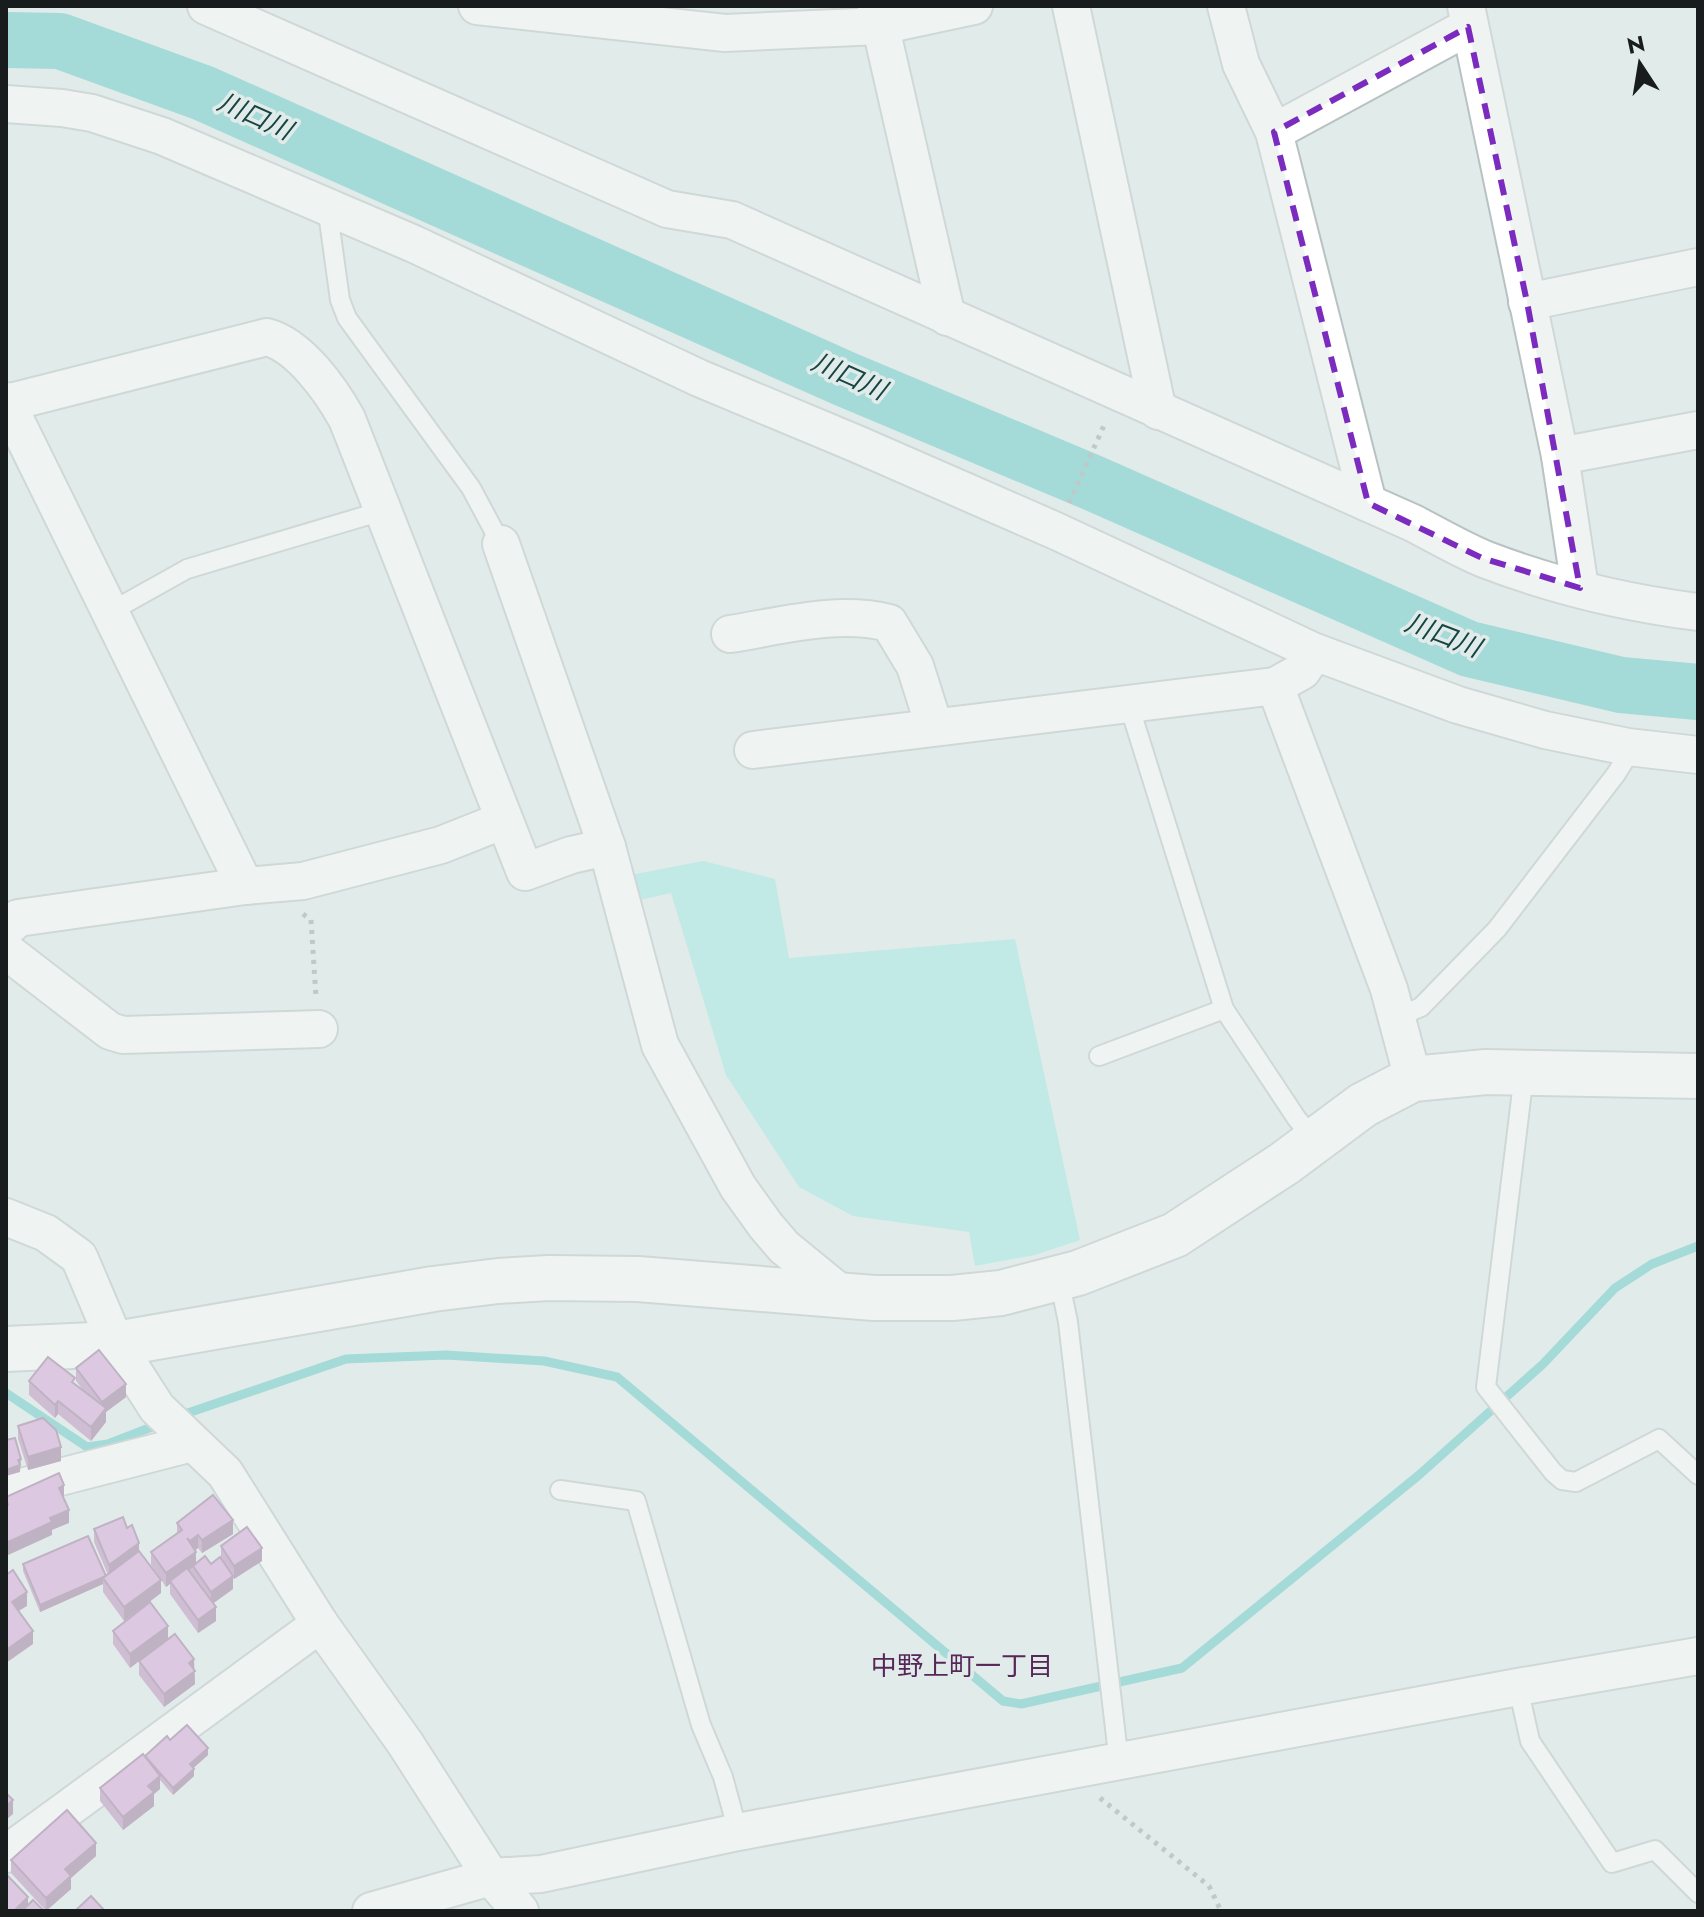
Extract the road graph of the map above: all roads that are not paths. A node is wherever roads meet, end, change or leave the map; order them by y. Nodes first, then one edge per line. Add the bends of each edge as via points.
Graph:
1 (206, 6) edge
2 (477, 6) edge
3 (974, 6) edge
4 (1071, 6) edge
5 (1226, 6) edge
6 (878, 16) edge
7 (1467, 16) edge
8 (6, 104) edge
9 (1274, 132) junction
10 (327, 206) junction
11 (1698, 267) edge
12 (1527, 302) junction
13 (947, 317) junction
14 (6, 402) edge
15 (1158, 411) junction
16 (1698, 430) edge
17 (1560, 456) junction
18 (1368, 503) junction
19 (382, 511) junction
20 (501, 544) joint
21 (1580, 588) junction
22 (110, 612) junction
23 (1698, 612) edge
24 (730, 634) dead end
25 (1315, 652) junction
26 (1275, 686) junction
27 (1131, 702) junction
28 (934, 726) junction
29 (1628, 747) junction
30 (753, 750) dead end
31 (1698, 755) edge
32 (504, 820) junction
33 (607, 847) junction
34 (255, 885) junction
35 (6, 929) edge
36 (6, 951) edge
37 (1224, 1009) junction
38 (1398, 1017) junction
39 (319, 1029) road end
40 (1099, 1056) dead end
41 (1524, 1074) junction
42 (1698, 1076) edge
43 (1413, 1079) junction
44 (1315, 1140) junction
45 (6, 1217) edge
46 (1059, 1279) junction
47 (844, 1296) junction
48 (116, 1344) junction
49 (6, 1349) edge
50 (190, 1439) junction
51 (1698, 1475) edge
52 (560, 1490) dead end
53 (6, 1491) edge
54 (320, 1624) junction
55 (1698, 1656) edge
56 (1518, 1687) junction
57 (1119, 1763) junction
58 (738, 1832) junction
59 (6, 1854) edge
60 (491, 1877) junction
61 (1698, 1893) edge
62 (371, 1911) edge
63 (520, 1911) edge

1 - 13 street via 667,209 732,220
2 - 6 street via 725,33
3 - 6 street
4 - 15 street
5 - 9 street via 1241,64
6 - 13 street
7 - 9 street
7 - 12 street
8 - 10 street via 62,108 127,123
9 - 18 street
10 - 20 lane via 347,318 471,488
10 - 25 street
11 - 12 street
12 - 17 street
13 - 15 street
14 - 19 street via 267,337 281,341 333,394
14 - 22 street
15 - 18 street
16 - 17 street
17 - 21 street
18 - 21 street via 1482,558
19 - 22 lane via 187,569
19 - 32 street
20 - 33 street
21 - 23 street
22 - 34 street
24 - 28 street via 837,617 889,623 915,666
25 - 26 street via 1302,671
25 - 29 street via 1487,714
26 - 27 street
26 - 38 street
27 - 28 street
27 - 37 lane
28 - 30 street
29 - 31 street
29 - 38 lane via 1616,774 1497,929 1421,1007
32 - 33 street via 525,872
32 - 34 street via 441,845 303,881
33 - 47 street via 660,1045 692,1107 766,1226
34 - 35 street via 18,918
36 - 39 street via 110,1031 123,1035
37 - 40 lane
37 - 44 lane
38 - 43 street
41 - 42 street
41 - 43 street
41 - 51 lane via 1486,1387 1562,1480 1576,1482 1659,1439
43 - 44 street via 1363,1105
44 - 46 street via 1175,1235
45 - 48 street via 46,1233 79,1257
46 - 47 street via 952,1298
46 - 57 lane
47 - 48 street via 626,1279 498,1281
48 - 49 street
48 - 50 street via 157,1408
50 - 53 street
50 - 54 street via 225,1473
52 - 58 lane via 636,1501
54 - 59 street
54 - 60 street
55 - 56 street
56 - 57 street
56 - 61 lane via 1530,1741 1612,1863 1655,1850
57 - 58 street
58 - 60 street via 555,1871
60 - 62 street
60 - 63 street

